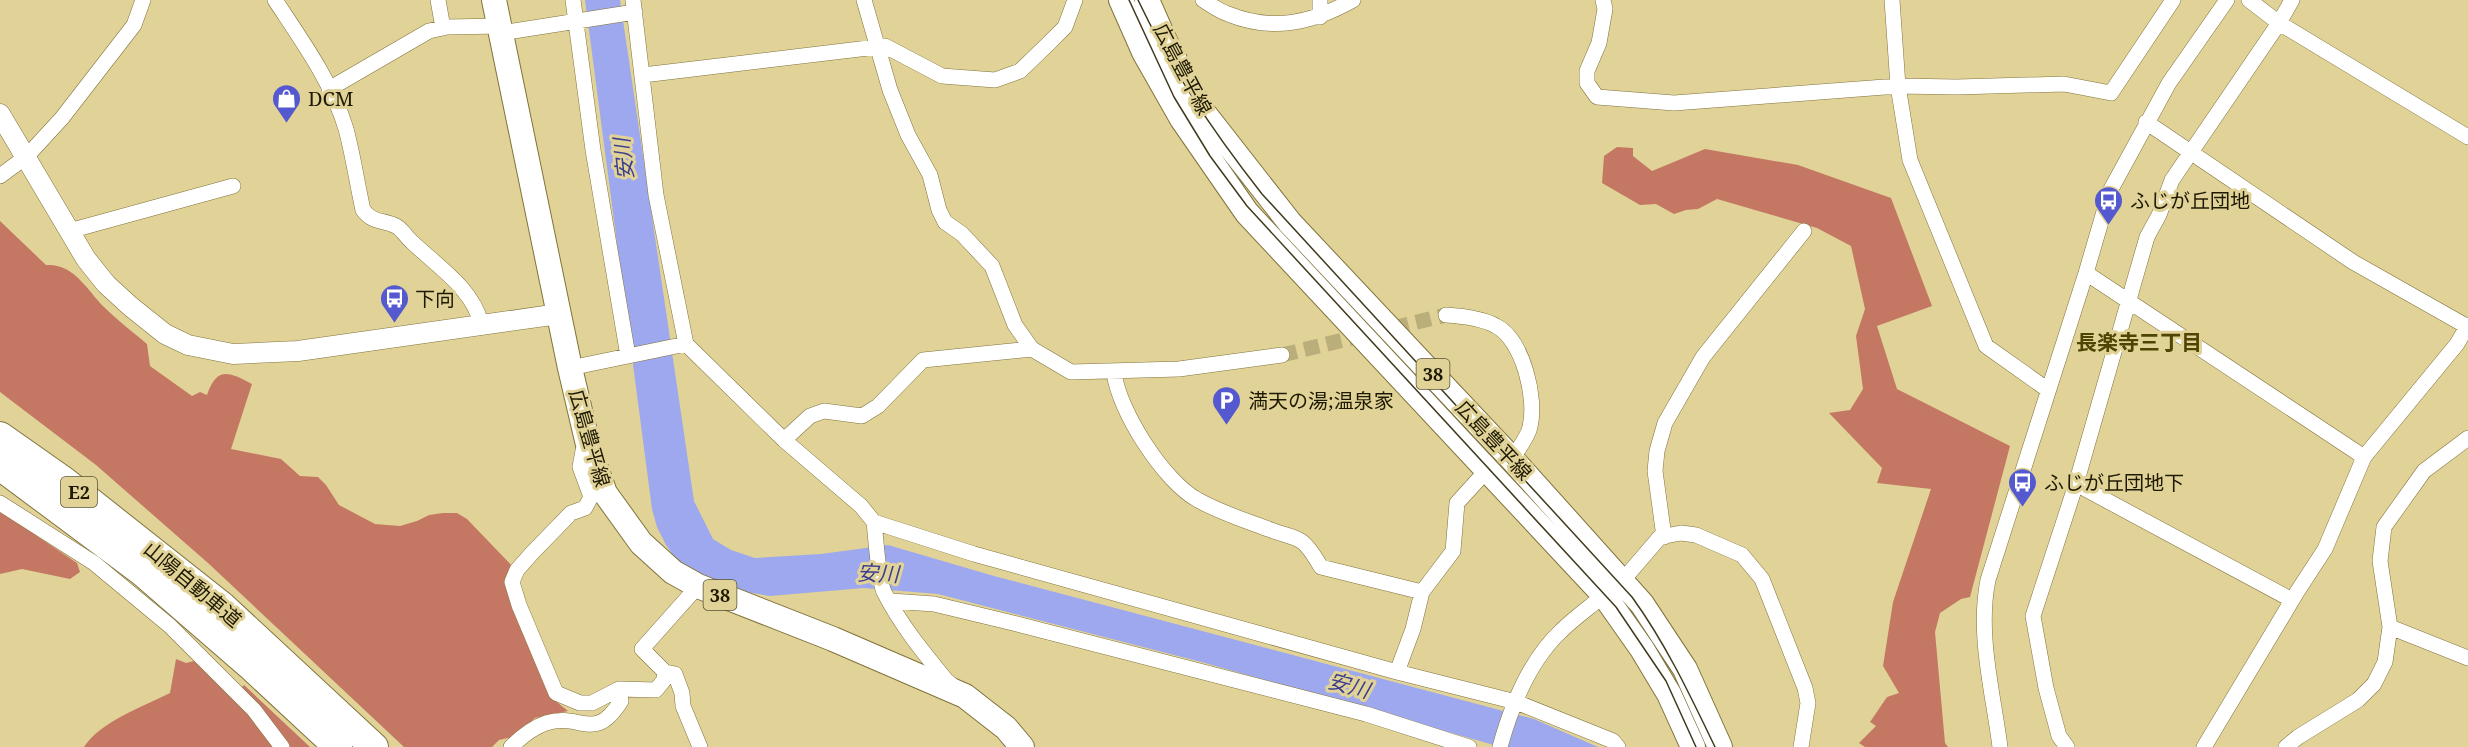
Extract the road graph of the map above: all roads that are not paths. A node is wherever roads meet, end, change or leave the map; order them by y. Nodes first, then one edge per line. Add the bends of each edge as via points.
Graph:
1 (143, 0) edge
2 (275, 0) edge
3 (438, 0) edge
4 (494, 0) edge
5 (573, 0) edge
6 (864, 0) edge
7 (1075, 0) edge
8 (1121, 0) edge
9 (1147, 0) edge
10 (1203, 0) edge
11 (1320, 0) edge
12 (1353, 0) edge
13 (1603, 0) edge
14 (1892, 0) edge
15 (2173, 0) edge
16 (2227, 0) edge
17 (2250, 0) edge
18 (2292, 0) edge
19 (632, 8) edge
20 (1320, 17) junction
21 (579, 20) junction
22 (2279, 23) junction
23 (443, 28) junction
24 (501, 30) junction
25 (878, 46) junction
26 (643, 75) junction
27 (1898, 87) junction
28 (329, 89) junction
29 (0, 114) edge
30 (2146, 122) junction
31 (2468, 137) edge
32 (2193, 152) junction
33 (27, 156) junction
34 (0, 176) edge
35 (233, 186) dead end
36 (69, 231) junction
37 (1804, 231) dead end
38 (2086, 273) junction
39 (2128, 301) junction
40 (559, 314) junction
41 (1446, 315) tunnel mouth
42 (481, 323) junction
43 (2468, 326) edge
44 (684, 344) junction
45 (1032, 349) junction
46 (630, 355) junction
47 (1282, 355) tunnel mouth
48 (570, 368) junction
49 (1114, 372) junction
50 (2048, 390) junction
51 (0, 414) edge
52 (0, 436) edge
53 (2468, 438) edge
54 (784, 440) junction
55 (589, 449) junction
56 (2364, 457) junction
57 (1512, 459) junction
58 (0, 466) edge
59 (1487, 470) junction
60 (0, 479) edge
61 (2076, 484) junction
62 (0, 503) edge
63 (874, 522) junction
64 (1664, 537) junction
65 (148, 561) junction
66 (1623, 580) junction
67 (698, 586) junction
68 (1422, 592) junction
69 (1604, 595) junction
70 (887, 596) junction
71 (2292, 600) junction
72 (2390, 627) junction
73 (2468, 658) edge
74 (665, 672) junction
75 (1397, 672) junction
76 (619, 689) junction
77 (966, 696) junction
78 (1516, 702) junction
79 (282, 747) edge
80 (338, 747) edge
81 (375, 747) edge
82 (511, 747) edge
83 (700, 747) edge
84 (1022, 747) edge
85 (1469, 747) edge
86 (1500, 747) edge
87 (1618, 747) edge
88 (1693, 747) edge
89 (1720, 747) edge
90 (1801, 747) edge
91 (2000, 747) edge
92 (2067, 747) edge
93 (2204, 747) edge
94 (2286, 747) edge

1 - 33 street via 134,25 109,59
2 - 28 street
3 - 23 street
4 - 24 main road, 広島豊平線 / 38
5 - 21 street
6 - 25 street
7 - 25 street via 1065,27 1020,71 995,80 942,76
8 - 59 main road, 広島豊平線 / 38 via 1144,52 1182,119 1247,213
9 - 57 main road, 広島豊平線 / 38 via 1200,108 1290,223
10 - 20 street via 1225,14 1258,23
11 - 20 street
12 - 20 street
13 - 27 street via 1599,43 1587,71 1587,83 1597,97 1674,103
14 - 27 street
15 - 27 street via 2111,93 2064,84
16 - 30 street
17 - 22 street
18 - 22 street
19 - 21 street
19 - 26 street
21 - 24 street
21 - 46 street via 593,150
22 - 31 street
22 - 32 street
23 - 24 street
23 - 28 street via 429,31
24 - 40 main road, 広島豊平線 / 38
25 - 26 street
25 - 45 street via 890,90 930,175 945,222 992,266 1016,325
26 - 44 street via 656,195
27 - 50 street via 1911,160 1986,346
28 - 42 street via 346,129 363,210 369,217 396,226 446,270 478,311
29 - 33 street
30 - 32 street
30 - 38 street via 2110,190
32 - 39 street via 2172,180 2147,237
32 - 43 street via 2353,262
33 - 34 street
33 - 36 street
35 - 36 street
36 - 42 street via 106,284 130,306 165,334 214,351 298,351
37 - 64 street via 1703,357 1665,423 1656,451 1655,471
38 - 39 street
38 - 50 street
39 - 56 street
39 - 61 street
40 - 42 street
40 - 48 main road, 広島豊平線 / 38
41 - 57 street via 1497,326 1512,339 1524,362 1530,428
43 - 56 street
44 - 46 street
44 - 54 street
45 - 49 street via 1071,372
45 - 54 street via 923,360 878,406 862,416 824,411 810,416
46 - 48 street
47 - 49 street via 1179,369
48 - 55 main road, 広島豊平線 / 38
49 - 68 street via 1115,384 1137,430 1164,468 1197,500 1303,542 1321,567
50 - 91 street via 1983,604
51 - 65 highway via 53,455
52 - 65 highway, 山陽自動車道 / E2 via 64,481
53 - 72 street via 2424,471 2384,527 2380,561
54 - 63 street via 861,506
55 - 67 main road, 広島豊平線 / 38 via 605,493 641,543 673,572
55 - 76 street via 583,451 580,467 591,497 585,507 571,513 532,552 512,582 556,693 580,703 592,703
56 - 71 street via 2325,549
57 - 66 main road, 広島豊平線 / 38
58 - 65 highway, 山陽自動車道 / E2
59 - 68 street via 1457,503 1453,551
59 - 69 main road, 広島豊平線 / 38
60 - 65 highway
61 - 71 street
61 - 92 street via 2033,616 2046,688
62 - 79 street via 94,563 170,626 254,710
63 - 70 street
63 - 75 street via 974,554
64 - 66 street
64 - 90 street via 1681,533 1710,540 1742,555 1762,579 1805,688 1808,703
65 - 80 highway, 山陽自動車道 / E2 via 253,668
65 - 81 highway, 山陽自動車道 / E2 via 269,648
66 - 89 main road, 広島豊平線 / 38 via 1685,669
67 - 74 street via 642,650
67 - 77 main road, 広島豊平線 / 38
68 - 75 street
69 - 78 street via 1559,632 1534,665
69 - 88 main road, 広島豊平線 / 38 via 1669,694
70 - 77 street via 902,625 945,680
70 - 85 street via 1013,623 1366,714
71 - 93 street
72 - 73 street
72 - 94 street via 2385,662 2374,684 2358,700
74 - 76 street via 656,690
74 - 83 street via 675,674
75 - 78 street
76 - 82 street via 621,701 602,723 547,723 526,733
77 - 84 main road, 広島豊平線 / 38 via 1006,728
78 - 86 street
78 - 87 street via 1613,741

